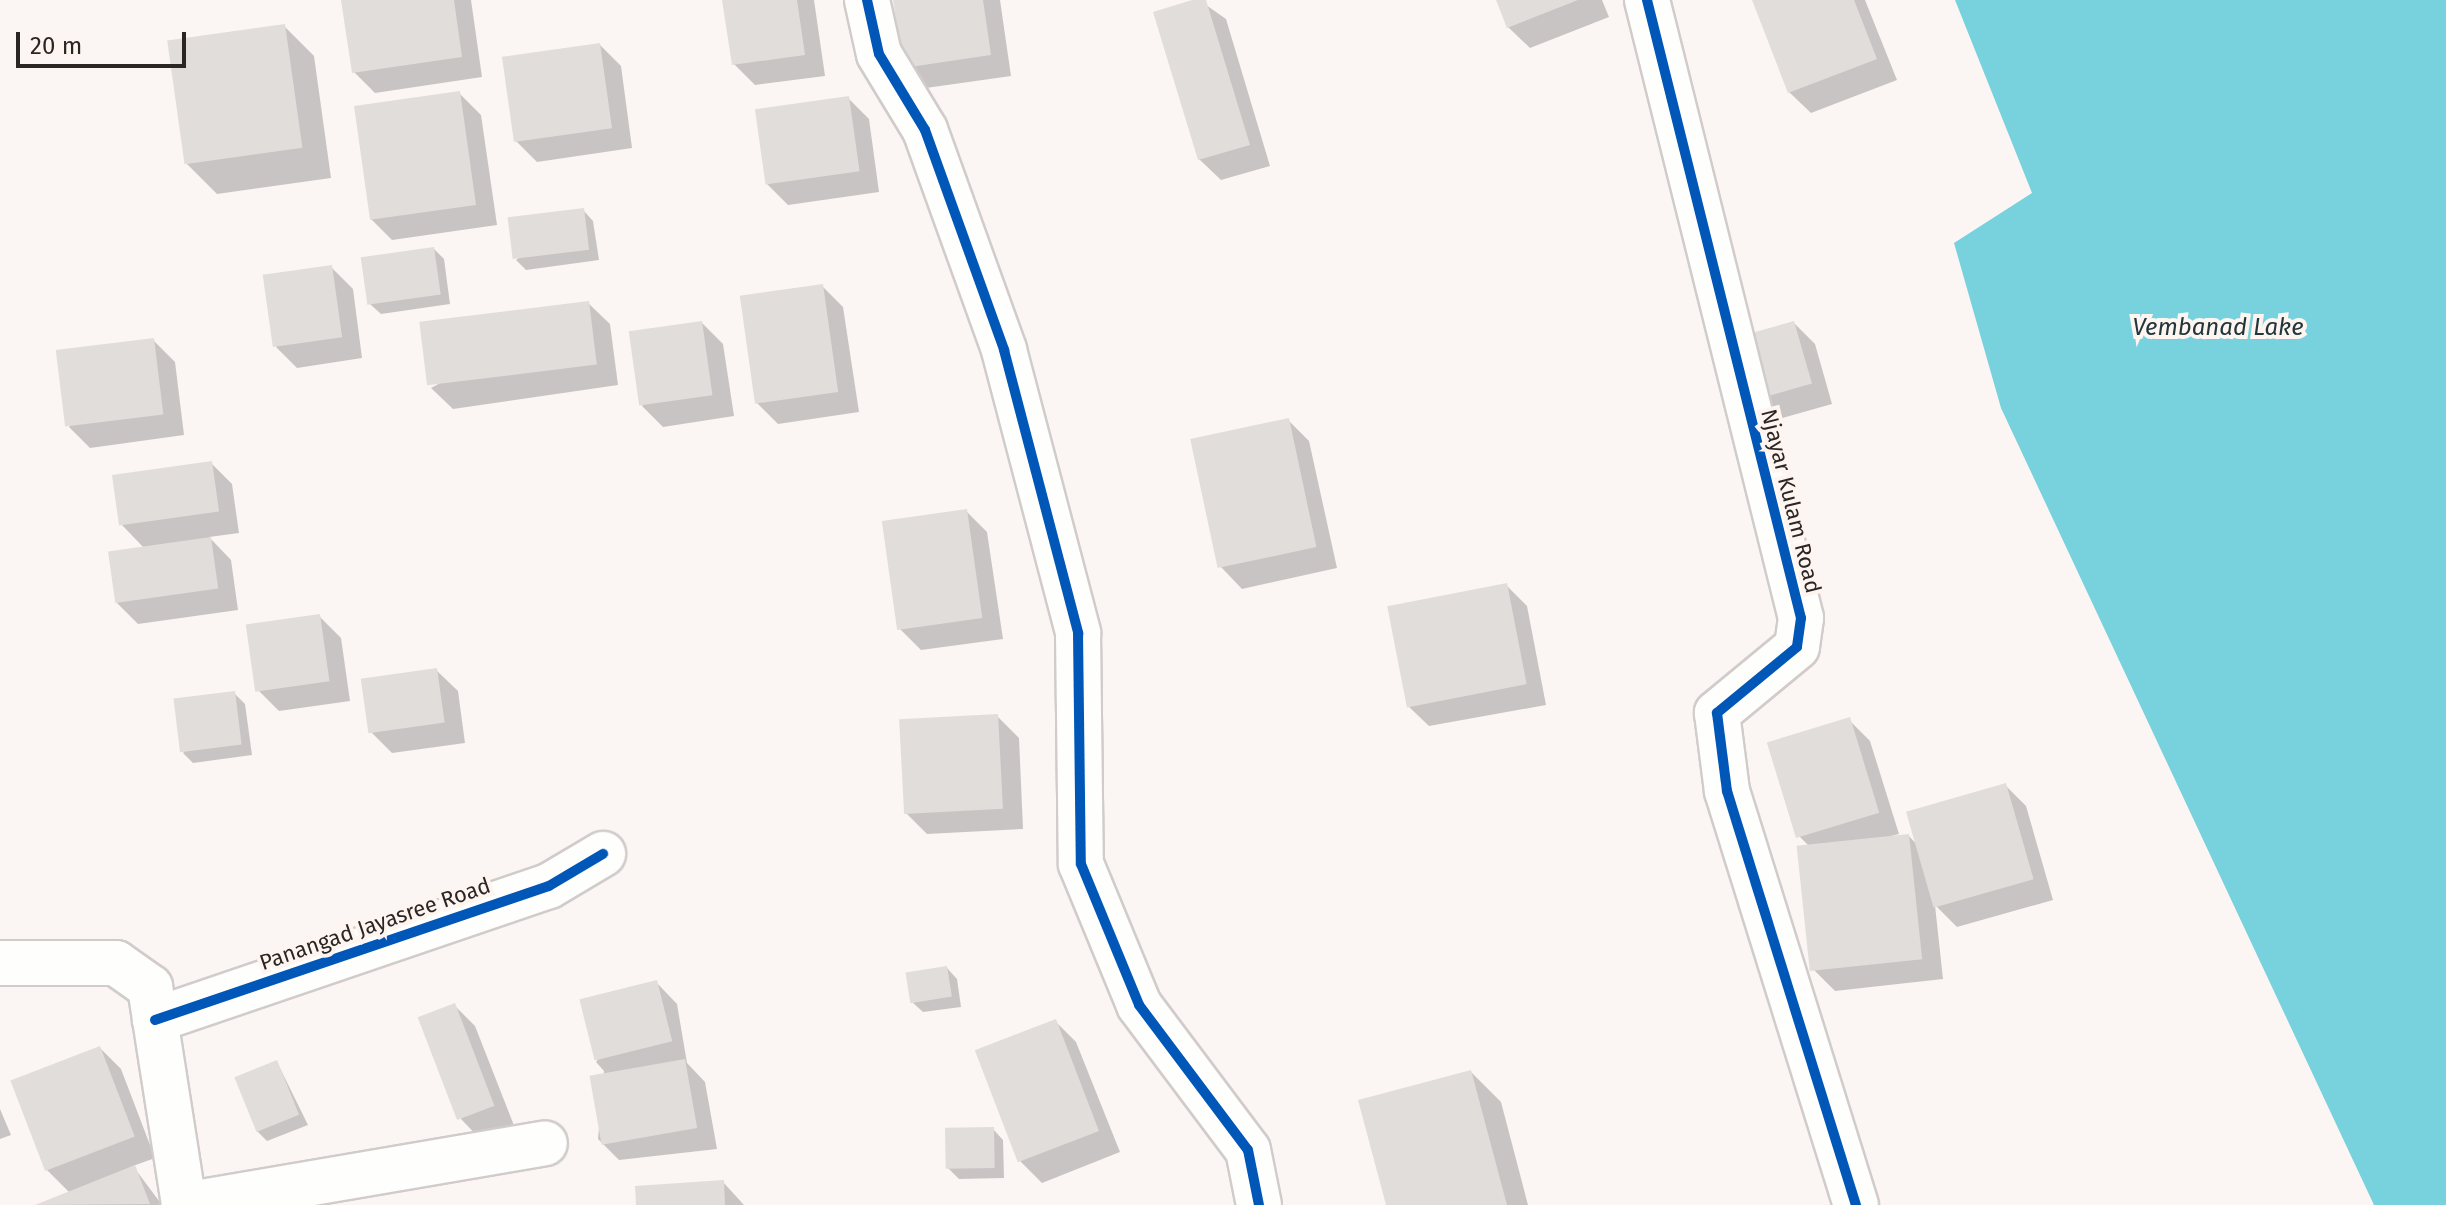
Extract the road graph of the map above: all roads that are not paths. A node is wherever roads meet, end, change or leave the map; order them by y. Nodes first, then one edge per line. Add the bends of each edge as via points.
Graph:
1 (867, 0) edge
2 (1647, 0) edge
3 (603, 854) dead end
4 (0, 963) edge
5 (155, 1020) junction
6 (545, 1143) dead end
7 (184, 1205) edge
8 (1259, 1205) edge
9 (1856, 1205) edge

1 - 8 street via 879,54 925,130 1004,350 1078,633 1081,864 1139,1005 1248,1150
2 - 9 street, Njayar Kulam Road via 1801,618 1797,647 1717,713 1727,791
3 - 5 street, Panangad Jayasree Road via 549,886
4 - 5 street via 116,963 150,987
5 - 7 street
6 - 7 street

